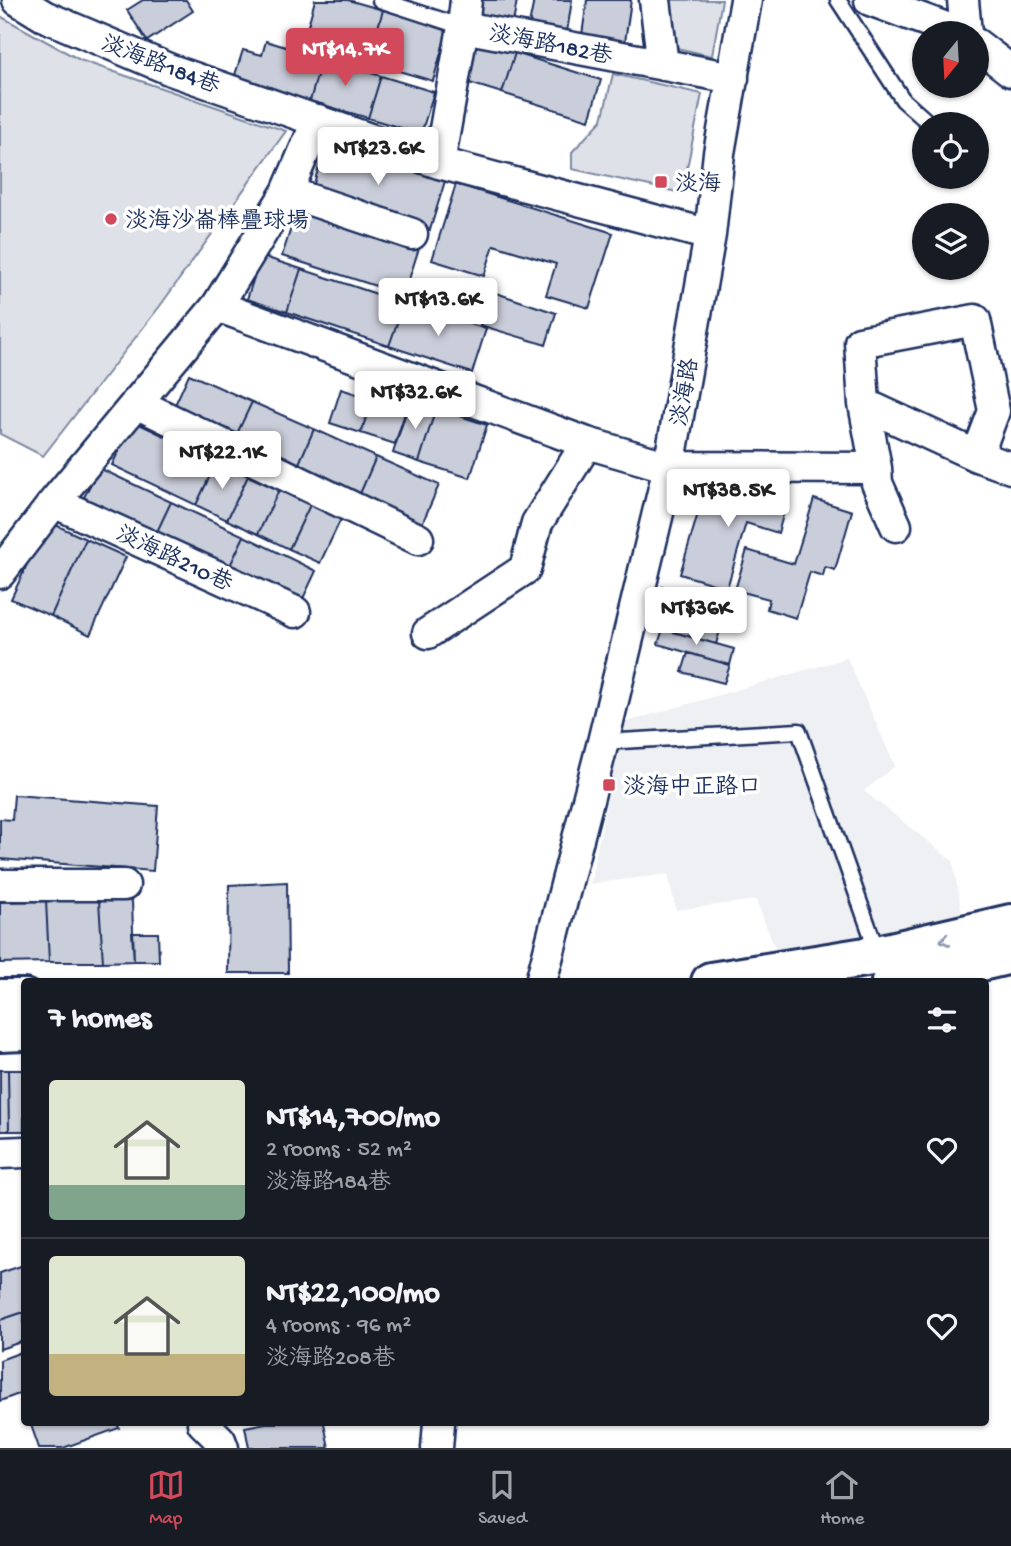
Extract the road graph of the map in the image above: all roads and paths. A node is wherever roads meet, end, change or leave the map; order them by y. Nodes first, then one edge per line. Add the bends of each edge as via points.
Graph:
1 (18, 0) edge
2 (380, 0) edge
3 (655, 0) edge
4 (746, 0) edge
5 (838, 0) edge
6 (870, 0) edge
7 (963, 0) edge
8 (465, 13) edge
9 (927, 21) edge
10 (965, 21) edge
11 (989, 54) edge
12 (663, 65) junction
13 (1011, 71) edge
14 (733, 78) junction
15 (917, 112) edge
16 (318, 120) junction
17 (439, 163) junction
18 (287, 192) junction
19 (412, 234) dead end
20 (710, 235) junction
21 (217, 306) junction
22 (136, 403) junction
23 (864, 404) junction
24 (587, 443) junction
25 (977, 456) junction
26 (669, 467) junction
27 (876, 468) junction
28 (1011, 468) edge
29 (54, 502) junction
30 (896, 526) dead end
31 (418, 539) dead end
32 (0, 573) edge
33 (295, 612) dead end
34 (428, 633) dead end
35 (603, 742) junction
36 (0, 885) edge
37 (124, 885) dead end
38 (1011, 924) edge
39 (1011, 954) edge
40 (885, 968) edge
41 (542, 978) edge
42 (761, 978) edge
43 (0, 999) edge
44 (21, 999) edge
45 (21, 1031) edge
46 (0, 1032) edge
47 (21, 1152) edge
48 (0, 1153) edge
49 (206, 1426) edge
50 (439, 1426) edge
51 (223, 1448) edge
52 (437, 1448) edge

1 - 16 street, 淡海路184巷 via 44,16 171,70
2 - 8 lane
3 - 12 street
4 - 14 street, 淡海路
5 - 15 lane via 904,100
6 - 9 street
7 - 10 street
8 - 12 street, 淡海路182巷
8 - 17 street, 淡海路182巷
11 - 13 street
12 - 14 street, 淡海路182巷
14 - 20 street, 淡海路
16 - 17 street, 淡海路184巷
16 - 18 street
17 - 20 street, 淡海路184巷
18 - 19 street
18 - 21 street
20 - 26 street, 淡海路
21 - 22 street
21 - 24 street
22 - 29 street
22 - 31 street
23 - 25 street
23 - 25 street via 860,342 975,320 994,411
23 - 27 street
24 - 26 street
24 - 34 street via 537,523 526,569
25 - 28 street
26 - 27 street
26 - 35 street, 淡海路
27 - 30 street via 877,482
29 - 32 street
29 - 33 street, 淡海路210巷
35 - 40 lane via 799,731
35 - 41 street, 淡海路
36 - 37 street
38 -> 40 main road
39 - 40 main road
40 - 42 main road
43 - 44 main road
45 - 46 main road
47 - 48 street
49 - 51 street
50 - 52 street

